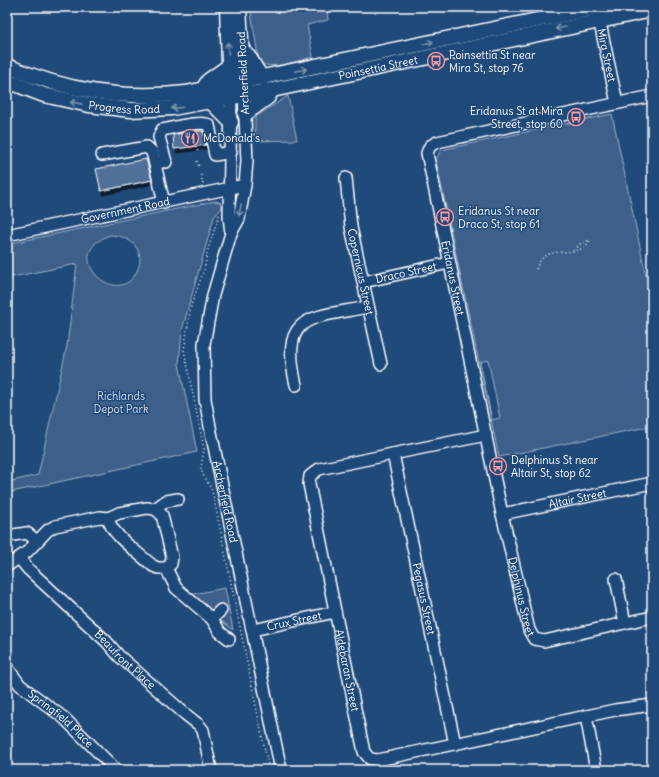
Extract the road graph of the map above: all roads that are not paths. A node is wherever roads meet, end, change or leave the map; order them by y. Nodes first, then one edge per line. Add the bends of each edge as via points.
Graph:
1 (226, 7) edge
2 (239, 7) edge
3 (652, 10) edge
4 (599, 12) edge
5 (241, 49) junction
6 (7, 66) edge
7 (229, 66) junction
8 (263, 78) junction
9 (7, 81) edge
10 (237, 90) junction
11 (272, 90) junction
12 (206, 96) junction
13 (652, 96) edge
14 (618, 103) junction
15 (245, 114) junction
16 (231, 122) junction
17 (231, 152) junction
18 (102, 156) dead end
19 (164, 162) junction
20 (346, 178) dead end
21 (245, 185) junction
22 (230, 188) junction
23 (164, 203) junction
24 (231, 233) junction
25 (7, 235) edge
26 (449, 263) junction
27 (363, 282) junction
28 (368, 307) junction
29 (381, 364) dead end
30 (296, 385) dead end
31 (486, 435) junction
32 (393, 454) junction
33 (652, 483) edge
34 (178, 499) dead end
35 (156, 509) junction
36 (502, 514) junction
37 (108, 518) junction
38 (7, 536) edge
39 (37, 541) junction
40 (19, 558) junction
41 (7, 566) edge
42 (166, 568) junction
43 (616, 579) dead end
44 (221, 610) dead end
45 (335, 612) junction
46 (652, 617) edge
47 (212, 620) junction
48 (625, 623) junction
49 (253, 630) junction
50 (229, 639) dead end
51 (7, 667) edge
52 (652, 705) edge
53 (586, 716) junction
54 (455, 744) junction
55 (116, 770) edge
56 (211, 770) edge
57 (281, 770) edge
58 (596, 770) edge

7 -> 1 main road, Archerfield Road
2 - 5 main road, Archerfield Road
3 - 4 main road, Poinsettia Street
8 -> 4 main road, Poinsettia Street
4 -> 11 main road, Poinsettia Street
4 - 14 street, Mira Street
5 - 8 main road via 249,55
5 - 10 main road, Archerfield Road
6 - 12 main road, Progress Road via 57,84 111,95
7 - 10 main road, Archerfield Road
7 - 12 main road via 208,80
8 - 10 main road, Poinsettia Street
12 -> 9 main road, Progress Road via 165,109 106,108 44,95
10 - 11 main road, Poinsettia Street
10 - 12 main road, Progress Road
10 - 15 street, Archerfield Road
10 - 16 street, Archerfield Road
11 - 15 main road via 268,98
12 - 16 main road
13 - 14 street
14 - 26 street, Eridanus Street via 437,142 430,146 427,157
15 - 21 street, Archerfield Road
16 - 17 street, Archerfield Road
17 - 19 street via 215,155 209,125 197,124 162,130 159,137
17 - 22 street, Archerfield Road
18 - 19 street via 147,147
19 - 23 street
20 - 27 street, Copernicus Street via 351,227
21 - 22 street, Government Road
21 -> 24 street, Archerfield Road via 239,219
22 - 23 street, Government Road
22 - 24 street, Archerfield Road
23 - 25 street, Government Road
24 - 49 street, Archerfield Road via 208,312 203,367 211,432
26 - 27 street, Draco Street
26 - 31 street, Eridanus Street
27 - 28 street, Copernicus Street
28 - 29 street, Copernicus Street
28 - 30 street via 310,318 301,324 290,354
31 - 32 street, Aldebaran Street
31 - 36 street, Delphinus Street
32 - 45 street, Aldebaran Street via 319,469 310,476 309,484
32 - 54 street, Pegasus Street
33 - 36 street, Altair Street
34 - 35 street via 166,501
35 - 37 street via 133,510
35 - 42 street via 162,515 172,557 171,564
36 - 48 street, Delphinus Street via 529,630 534,638 544,641
37 - 39 street via 100,517 55,526
37 - 42 street via 114,532 152,566
38 - 39 street via 27,533
39 - 40 street
40 - 41 street
40 - 56 street, Beaufront Place via 119,656 199,725 203,730
42 - 47 street via 176,588
43 - 48 street
44 - 47 street
45 - 49 street, Crux Street
45 - 54 street, Aldebaran Street via 364,752 370,759 378,760
46 - 48 street, Delphinus Street
47 - 50 street via 220,632
49 - 57 street, Archerfield Road
51 - 55 street, Springfield Place via 20,685 64,718
52 - 53 street, Aldebaran Street
53 - 54 street, Aldebaran Street
53 - 58 street

